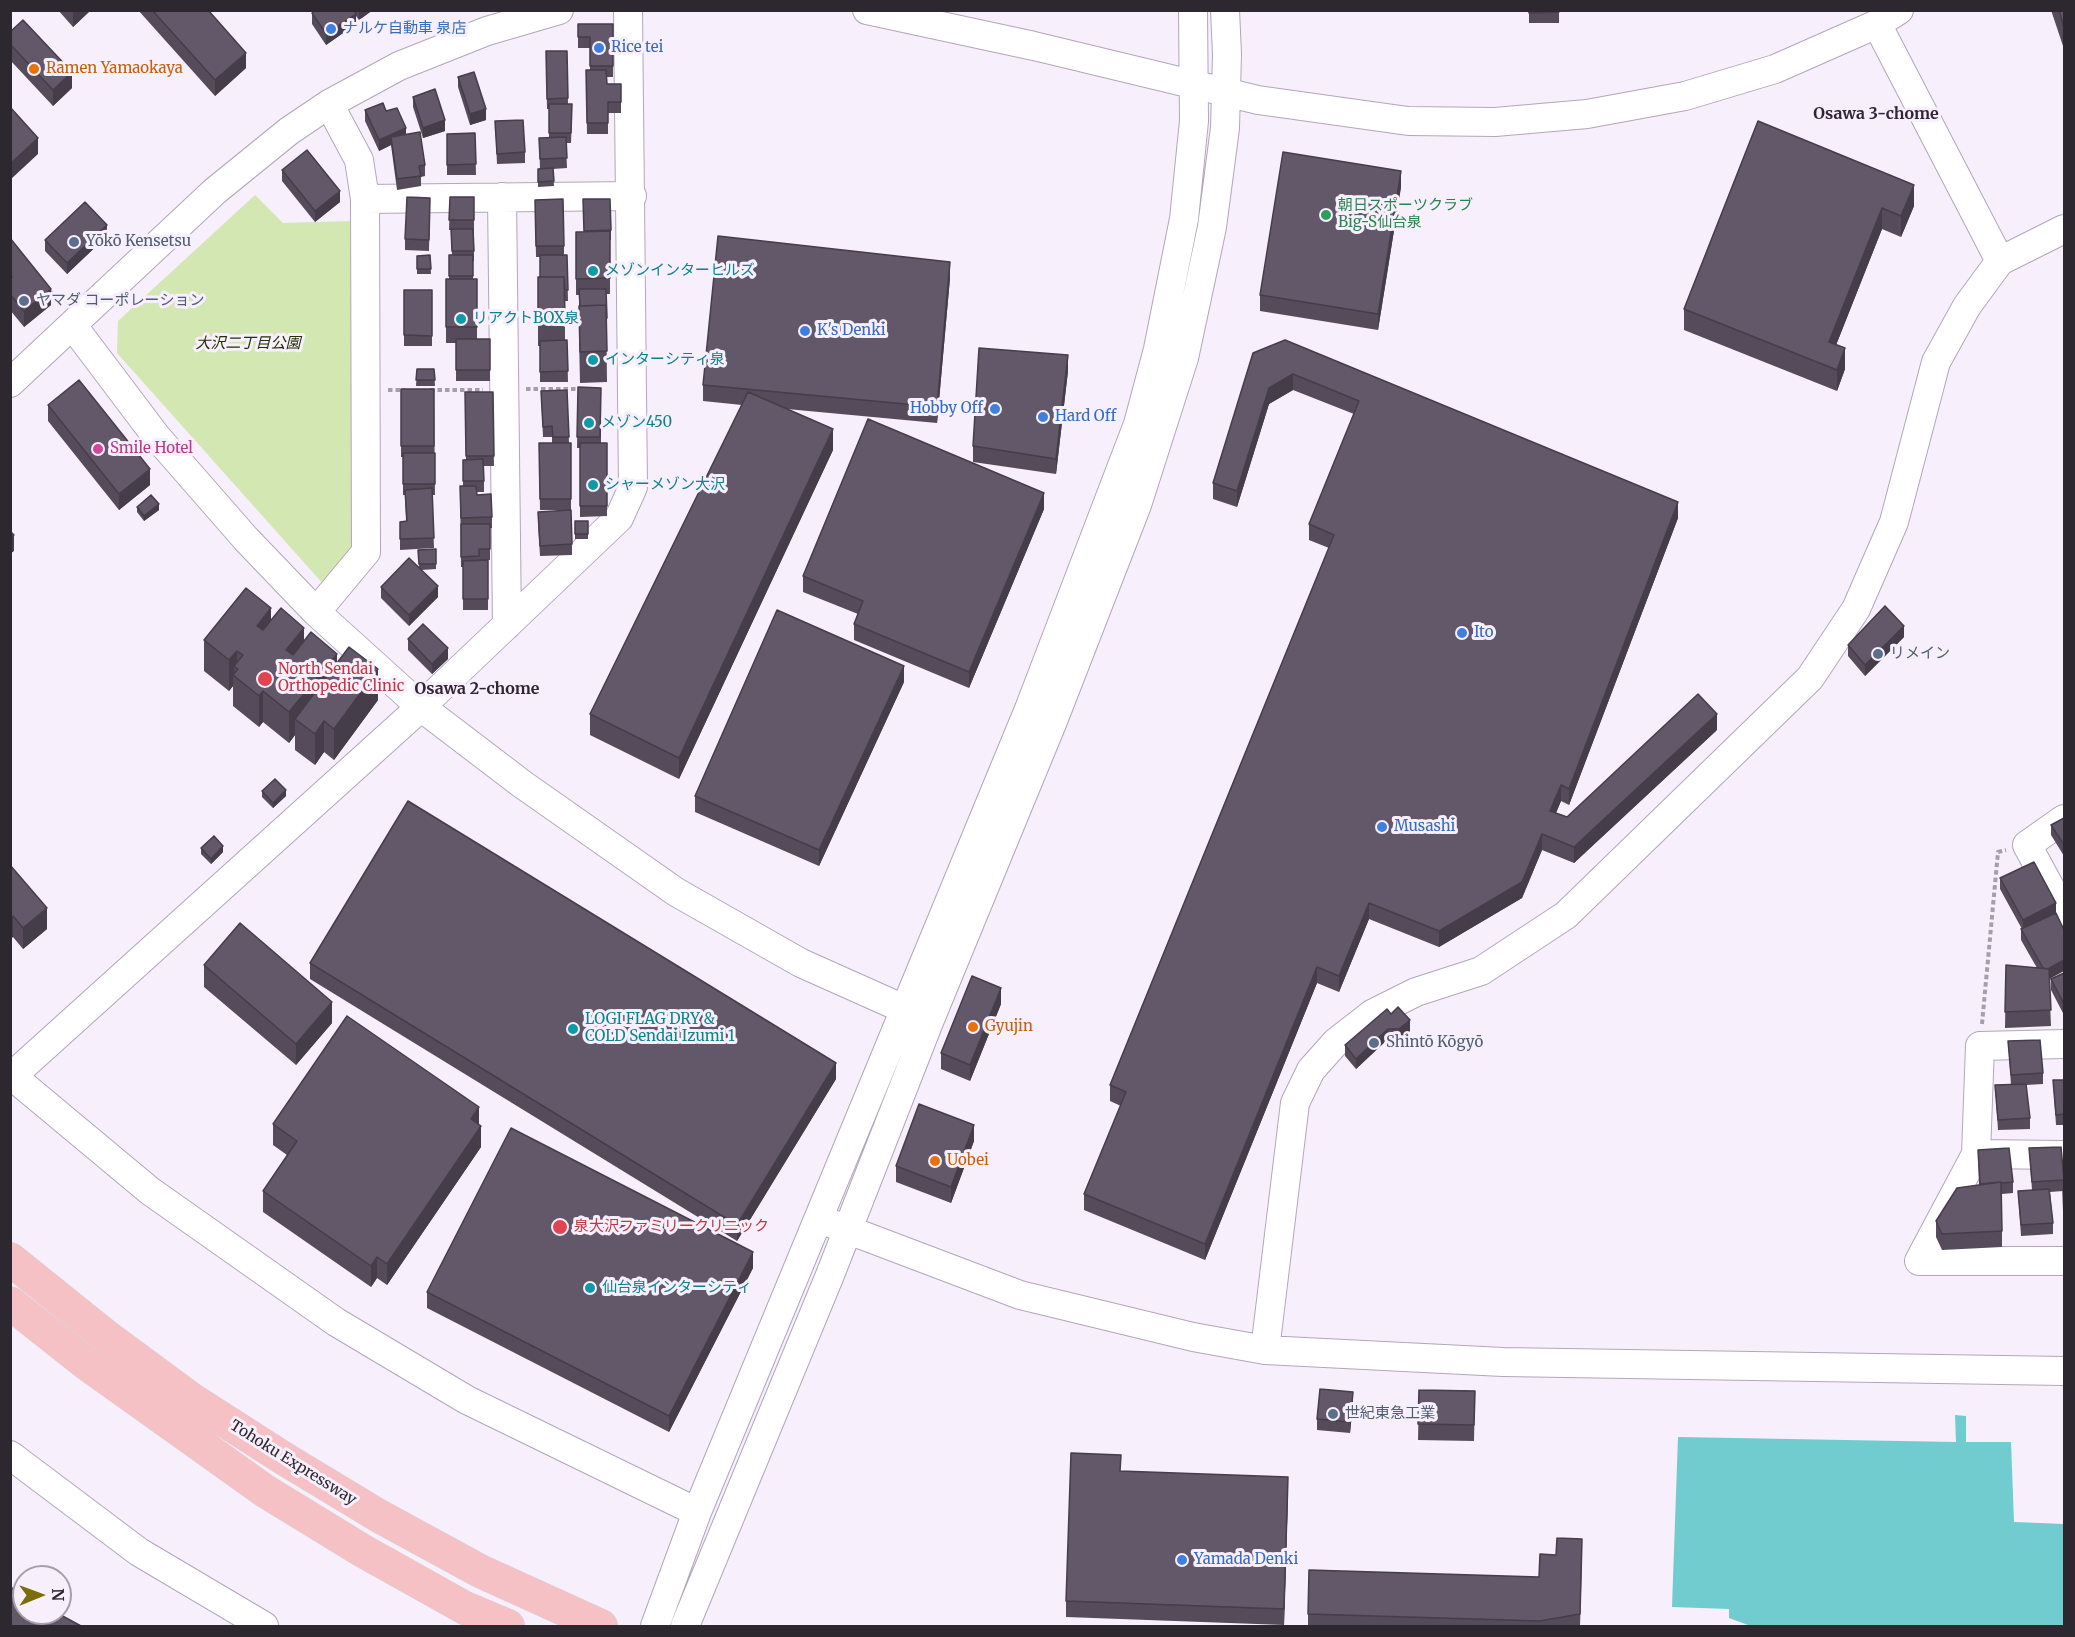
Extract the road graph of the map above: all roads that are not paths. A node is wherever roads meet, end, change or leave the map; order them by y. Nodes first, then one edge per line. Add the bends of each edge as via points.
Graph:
1 (560, 10) edge
2 (628, 10) edge
3 (867, 10) edge
4 (1193, 10) edge
5 (1225, 10) edge
6 (1888, 17) edge
7 (1194, 85) junction
8 (1227, 93) junction
9 (329, 104) junction
10 (632, 196) junction
11 (502, 197) junction
12 (365, 199) junction
13 (2064, 229) edge
14 (2000, 261) junction
15 (68, 316) junction
16 (10, 383) edge
17 (316, 612) junction
18 (507, 625) junction
19 (421, 707) junction
20 (2064, 819) edge
21 (2064, 913) edge
22 (904, 1009) junction
23 (2064, 1044) edge
24 (1976, 1154) junction
25 (2064, 1155) edge
26 (817, 1218) junction
27 (847, 1230) junction
28 (10, 1259) edge
29 (2064, 1261) edge
30 (10, 1303) edge
31 (1265, 1350) junction
32 (2064, 1371) edge
33 (10, 1455) edge
34 (697, 1512) junction
35 (672, 1621) edge
36 (264, 1626) edge
37 (508, 1626) edge
38 (601, 1626) edge

1 - 9 street via 487,31 399,66
2 - 10 street
3 - 7 street
4 - 7 street
5 - 8 street
6 - 8 street via 1775,69 1685,96 1587,114 1495,122 1408,121
6 - 14 street
7 - 8 street
7 - 22 street via 1184,219 1158,350 1138,424 1029,709
8 - 27 street via 1212,227 1198,296 1184,358 1144,485
9 - 12 street via 359,160
9 - 15 street via 215,191
10 - 11 street
10 - 18 street via 633,487 619,518
11 - 12 street
11 - 18 street
12 - 17 street via 366,552
13 - 14 street
14 - 31 street via 1967,306 1936,362 1894,522 1856,609 1810,678 1566,915 1481,971 1416,992 1372,1014 1336,1042 1311,1070 1295,1103
15 - 16 street
15 - 17 street via 156,436
17 - 19 street
18 - 19 street
19 - 22 street via 522,784 676,892 801,963
19 - 34 street via 12,1076 150,1191 336,1322 467,1400
20 - 21 street via 2027,844
22 - 26 street
23 - 24 street via 1980,1046
24 - 25 street
24 - 29 street via 1919,1261
26 - 27 street
26 - 34 street
27 - 31 street via 1020,1295
27 - 35 street
28 - 38 highway, Tohoku Expressway via 191,1399 282,1458 470,1565
30 - 37 highway via 87,1364 265,1491 465,1608
31 - 32 street via 1503,1362
33 - 36 street via 139,1552
34 - 35 street

